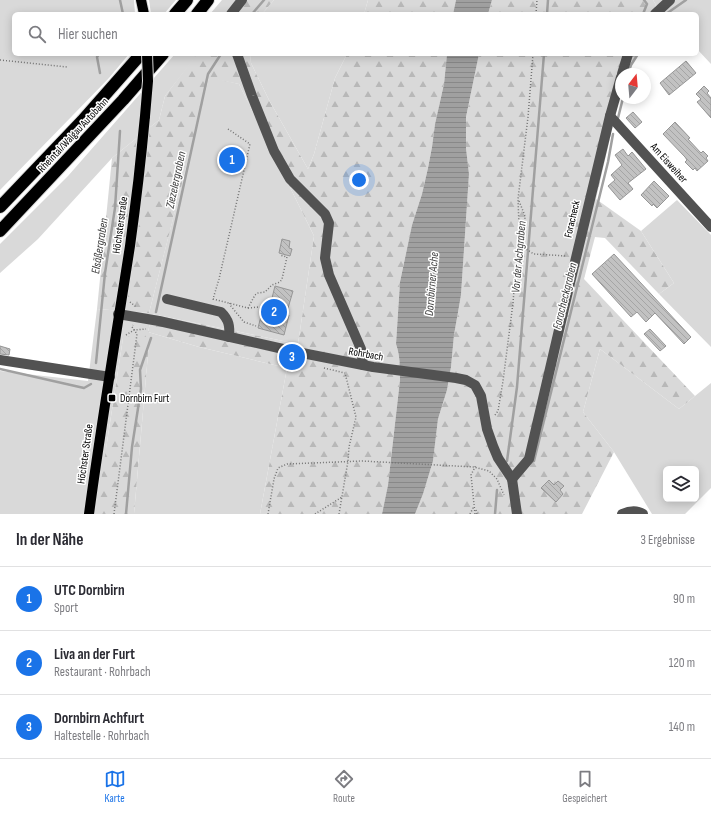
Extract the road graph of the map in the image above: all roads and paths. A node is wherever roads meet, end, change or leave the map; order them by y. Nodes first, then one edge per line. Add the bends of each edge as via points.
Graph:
1 (187, 0) edge
2 (208, 0) edge
3 (242, 0) edge
4 (537, 0) edge
5 (670, 0) edge
6 (141, 1) edge
7 (144, 12) edge
8 (177, 12) edge
9 (199, 12) edge
10 (233, 12) edge
11 (536, 12) edge
12 (657, 12) edge
13 (139, 56) edge
14 (147, 56) edge
15 (161, 56) edge
16 (239, 56) edge
17 (533, 56) edge
18 (627, 56) edge
19 (0, 60) edge
20 (67, 67) dead end
21 (624, 68) edge
22 (615, 98) edge
23 (610, 116) junction
24 (228, 129) dead end
25 (518, 199) junction
26 (0, 207) edge
27 (711, 227) edge
28 (0, 231) edge
29 (280, 255) dead end
30 (576, 257) junction
31 (167, 299) dead end
32 (230, 303) junction
33 (259, 307) dead end
34 (248, 308) junction
35 (118, 314) junction
36 (256, 326) dead end
37 (149, 329) dead end
38 (126, 334) dead end
39 (137, 334) dead end
40 (229, 337) junction
41 (0, 360) edge
42 (363, 365) junction
43 (324, 368) dead end
44 (346, 368) junction
45 (110, 377) junction
46 (106, 398) joint
47 (487, 428) junction
48 (348, 462) junction
49 (476, 465) dead end
50 (474, 468) junction
51 (512, 480) junction
52 (342, 497) junction
53 (505, 497) dead end
54 (474, 506) junction
55 (89, 514) edge
56 (114, 514) edge
57 (268, 514) edge
58 (315, 514) edge
59 (339, 514) edge
60 (470, 514) edge
61 (476, 514) edge
62 (517, 514) edge
63 (622, 514) edge
64 (644, 514) edge

1 - 8 highway
2 - 9 highway
3 - 10 street
4 - 11 path
5 - 12 street
6 - 7 main road
13 - 26 highway, Rheintal/Walgau Autobahn
14 - 35 main road, Höchsterstraße, bridge via 148,81 138,183
15 - 28 highway, Rheintal/Walgau Autobahn
16 - 42 street via 274,150 290,179 325,214 329,223 324,258 361,349
17 - 25 path
18 - 21 street
19 - 20 path
22 - 23 street, Foracheck
23 - 27 street, Am Eisweiher
23 - 30 street, Foracheck
24 - 32 path via 250,144 213,299
25 - 30 path via 525,216 524,248 534,254
25 - 47 path via 519,226 507,351 498,410
29 - 34 path via 287,257 282,279 265,292 255,295
30 - 51 street, Foracheck via 529,459
31 - 40 street via 221,312 229,326
32 - 34 path
32 - 36 path via 244,322
33 - 34 path
35 - 40 street, Rohrbach
35 - 45 main road, Höchsterstraße
37 - 38 path via 134,330
39 - 56 path
40 - 44 street, Rohrbach
41 - 45 street
42 - 44 street, Rohrbach
42 - 47 street, Rohrbach via 466,380 475,385 481,396
43 - 44 path
44 - 48 path via 356,417
45 - 46 main road, Höchsterstraße
46 - 55 main road, Höchster Straße
47 - 51 street, Rohrbach via 498,458
48 - 50 path
48 - 52 path
48 - 57 path via 287,464 278,468
49 - 50 path
50 - 53 path via 489,471 498,479
50 - 54 path via 471,475
51 - 62 street, Rohrbach
52 - 58 path
52 - 59 path
54 - 60 path
54 - 61 path
63 - 64 street

